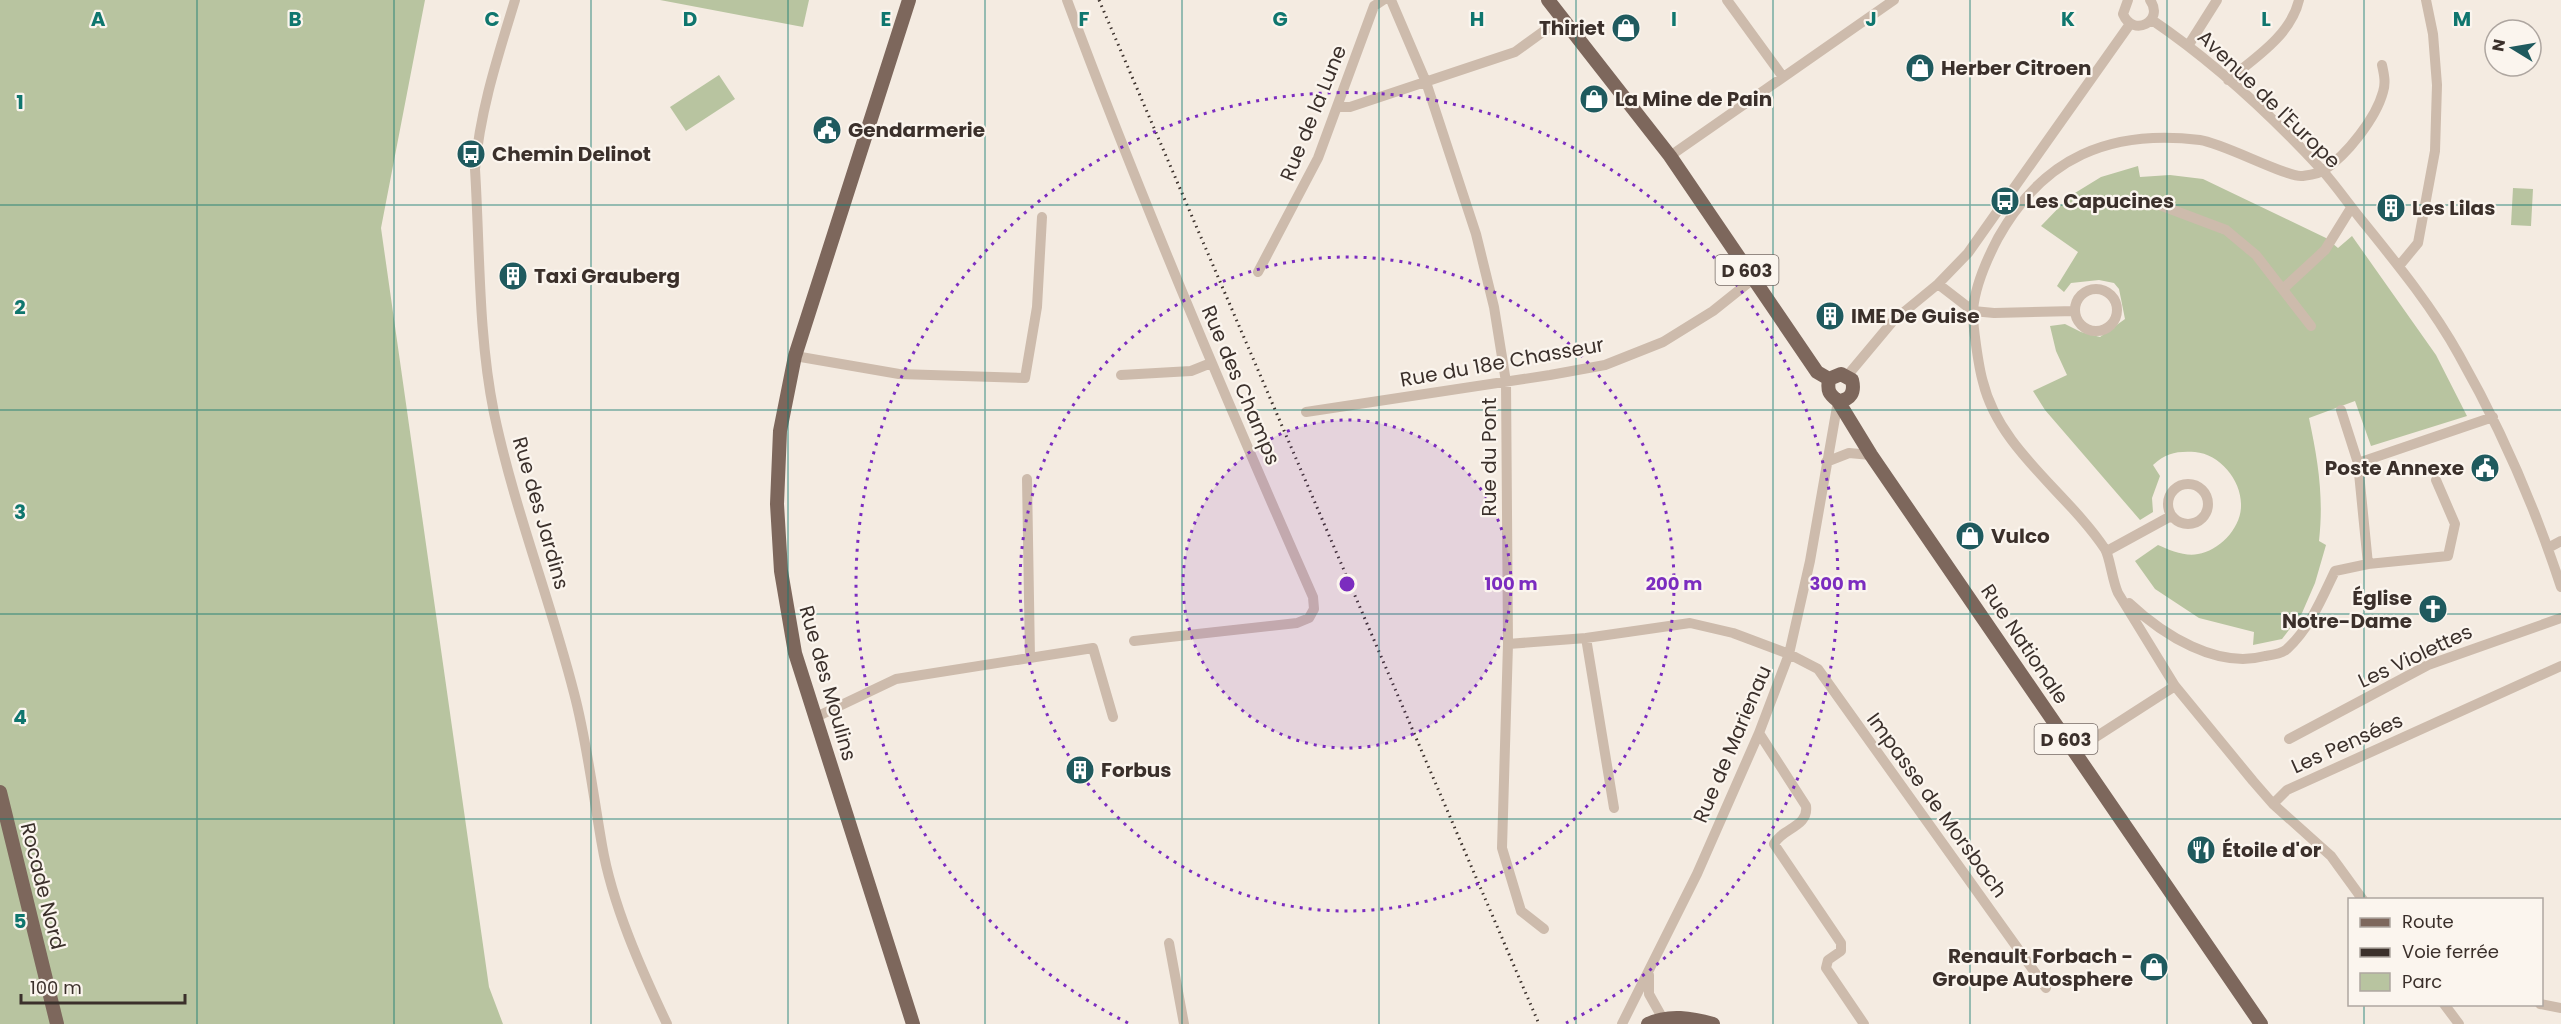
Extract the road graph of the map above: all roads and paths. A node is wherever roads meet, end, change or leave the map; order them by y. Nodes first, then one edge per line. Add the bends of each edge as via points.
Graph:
1 (515, 0) edge
2 (909, 0) edge
3 (1067, 0) edge
4 (1383, 0) edge
5 (1391, 0) edge
6 (1548, 0) edge
7 (1728, 0) edge
8 (1894, 0) edge
9 (2150, 0) edge
10 (2217, 0) edge
11 (2299, 0) edge
12 (2426, 0) edge
13 (2125, 1) edge
14 (1562, 18) junction
15 (2152, 20) junction
16 (2130, 24) junction
17 (2188, 46) junction
18 (2382, 65) dead end
19 (1783, 77) junction
20 (2228, 80) junction
21 (1426, 82) junction
22 (1337, 107) junction
23 (1670, 156) junction
24 (2323, 172) junction
25 (2157, 204) dead end
26 (2351, 208) junction
27 (1042, 217) dead end
28 (2399, 266) junction
29 (1258, 273) dead end
30 (1753, 279) junction
31 (1938, 284) junction
32 (2284, 288) junction
33 (1972, 311) junction
34 (2075, 311) junction
35 (2311, 326) dead end
36 (795, 356) junction
37 (1211, 363) junction
38 (1121, 375) dead end
39 (1847, 376) junction
40 (1829, 379) junction
41 (1506, 382) junction
42 (1852, 394) junction
43 (1838, 401) junction
44 (2341, 410) dead end
45 (1306, 411) dead end
46 (2493, 417) junction
47 (1858, 434) junction
48 (1871, 455) junction
49 (1826, 462) junction
50 (2358, 463) junction
51 (1027, 480) dead end
52 (2436, 480) dead end
53 (2171, 516) dead end
54 (2561, 541) edge
55 (2548, 548) junction
56 (2107, 552) junction
57 (2367, 564) junction
58 (2561, 587) edge
59 (2118, 592) junction
60 (2561, 618) edge
61 (1586, 638) junction
62 (1134, 641) dead end
63 (1508, 644) junction
64 (1789, 654) junction
65 (1030, 658) junction
66 (2561, 666) edge
67 (2175, 686) junction
68 (1113, 717) dead end
69 (814, 718) junction
70 (1759, 733) junction
71 (2289, 738) dead end
72 (2074, 751) junction
73 (0, 792) edge
74 (2273, 804) junction
75 (1614, 808) dead end
76 (2362, 898) edge
77 (1544, 930) dead end
78 (1169, 943) dead end
79 (1649, 972) junction
80 (2046, 988) dead end
81 (2543, 1005) edge
82 (2446, 1006) edge
83 (2561, 1008) edge
84 (1663, 1019) junction
85 (57, 1024) edge
86 (667, 1024) edge
87 (913, 1024) edge
88 (1184, 1024) edge
89 (1622, 1024) edge
90 (1648, 1024) edge
91 (1713, 1024) edge
92 (1864, 1024) edge
93 (2261, 1024) edge
94 (2459, 1024) edge

1 - 86 street, Rue des Jardins via 477,140 486,369 513,491 575,696 612,885 639,966
2 - 36 main road, Rue des Moulins
3 - 37 street, Rue des Champs
4 - 22 street, Rue de la Lune via 1374,6
5 - 21 street, Rue du Pont
6 - 14 main road, D 603
7 - 19 street
8 - 19 street
9 - 15 street via 2155,8
10 - 17 street
11 - 20 street via 2296,14 2282,33
12 - 28 street via 2436,75 2436,151 2418,243
13 - 16 street via 2123,14
14 - 21 street via 1515,52
14 - 23 main road, D 603
15 - 16 street via 2142,27
15 - 17 street, Avenue de l'Europe
16 - 31 street via 1968,253
17 - 20 street, Avenue de l'Europe
18 - 24 street via 2383,92 2369,123
19 - 23 street
20 - 24 street, Avenue de l'Europe
21 - 22 street via 1350,107
21 - 41 street, Rue du Pont via 1476,234
22 - 29 street, Rue de la Lune via 1318,158
23 - 30 main road, D 603
24 - 26 street, Avenue de l'Europe
24 - 33 street via 2299,176 2203,141 2138,137 2100,147 2058,167 2022,200 1992,249
25 - 32 street via 2226,230 2256,255
26 - 28 street, Avenue de l'Europe
26 - 32 street via 2325,250
27 - 36 street via 1037,307 1025,378 899,374
28 - 46 street, Avenue de l'Europe via 2458,353
30 - 40 main road, D 603 via 1817,372
30 - 41 street, Rue du 18e Chasseur via 1713,311 1663,342 1605,365
31 - 33 street
31 - 39 street via 1893,321
32 - 35 street
33 - 34 street
33 - 56 street via 1983,384 2006,436 2072,507
34 - 34 street via 2081,296 2098,289 2110,295 2118,311 2109,328 2098,332 2079,323
36 - 69 main road, Rue des Moulins via 780,431 777,535 789,626
37 - 38 street, Rue des Champs via 1191,371
37 - 62 street, Rue des Champs via 1314,609 1309,618 1297,623
39 - 40 main road
39 - 42 main road, Rue Nationale / D 603 via 1854,386
40 - 43 main road via 1827,389
41 - 45 street, Rue du 18e Chasseur
41 - 63 street, Rue du Pont
42 - 43 main road
42 - 47 main road, Rue Nationale / D 603
43 - 47 main road, Rue Nationale / D 603
43 - 49 street, Rue de Marienau
44 - 50 street
46 - 50 street
46 - 55 street, Avenue de l'Europe
47 - 48 main road, Rue Nationale / D 603
48 - 49 street via 1849,453
48 - 72 main road, Rue Nationale / D 603
49 - 64 street, Rue de Marienau via 1810,561
50 - 57 street
51 - 65 street
52 - 57 street via 2455,524 2448,556
53 - 56 street
54 - 55 street
55 - 58 street, Avenue de l'Europe
56 - 59 street via 2111,578
57 - 59 street via 2335,571 2309,624 2285,651 2254,659 2218,656 2186,644 2142,615
59 - 67 street
60 - 71 street, Les Violettes via 2428,665
61 - 63 street
61 - 64 street via 1690,623 1733,633
61 - 75 street
63 - 77 street, Rue du Pont via 1502,848 1521,911
64 - 70 street, Rue de Marienau
64 - 80 street, Impasse de Morsbach via 1818,669
65 - 68 street via 1093,648
65 - 69 street via 896,679
66 - 74 street, Les Pensées via 2287,790
67 - 72 street
67 - 74 street
69 - 87 main road, Rue des Moulins
70 - 79 street, Rue de Marienau
70 - 92 street via 1807,812 1804,820 1774,844 1841,943 1841,951 1828,960 1826,968
72 - 93 main road, Rue Nationale / D 603
73 - 85 main road, Rocade Nord
74 - 76 street via 2331,856
78 - 88 street
79 - 84 street via 1649,994
79 - 89 street, Rue de Marienau
81 - 83 street
82 - 94 street
84 - 90 main road
84 - 91 main road

